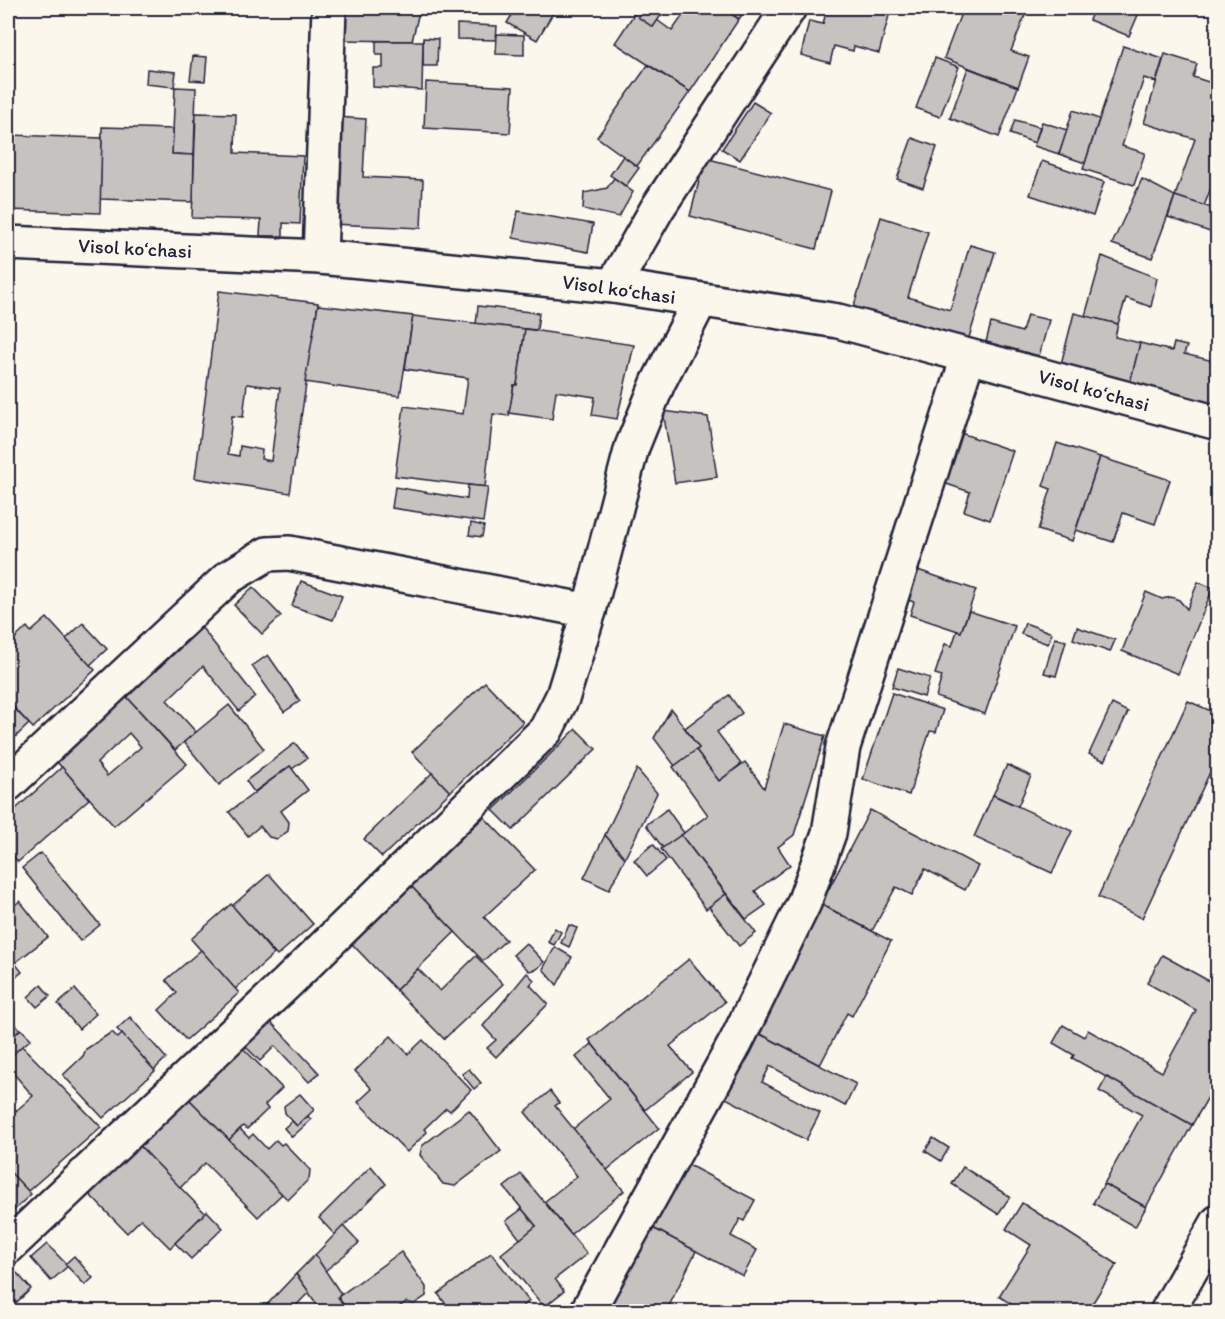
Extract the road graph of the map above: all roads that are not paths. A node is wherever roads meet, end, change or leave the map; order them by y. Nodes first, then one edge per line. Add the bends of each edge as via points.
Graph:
1 (328, 8) edge
2 (789, 8) edge
3 (8, 243) edge
4 (320, 256) junction
5 (613, 286) junction
6 (700, 301) junction
7 (968, 357) junction
8 (1218, 423) edge
9 (588, 611) junction
10 (8, 784) edge
11 (1218, 1222) edge
12 (8, 1247) edge
13 (587, 1311) edge
14 (1167, 1311) edge

1 - 4 street
2 - 5 street via 657,209
3 - 4 street, Visol koʻchasi
4 - 5 street, Visol koʻchasi
5 - 6 street, Visol koʻchasi
6 - 7 street, Visol koʻchasi via 838,321
6 - 9 street via 658,383 632,447
7 - 8 street, Visol koʻchasi
7 - 13 street via 843,747 829,833 804,903 736,1042
9 - 10 street via 289,553 267,554 229,577
9 - 12 street via 564,696 546,730
11 - 14 street

